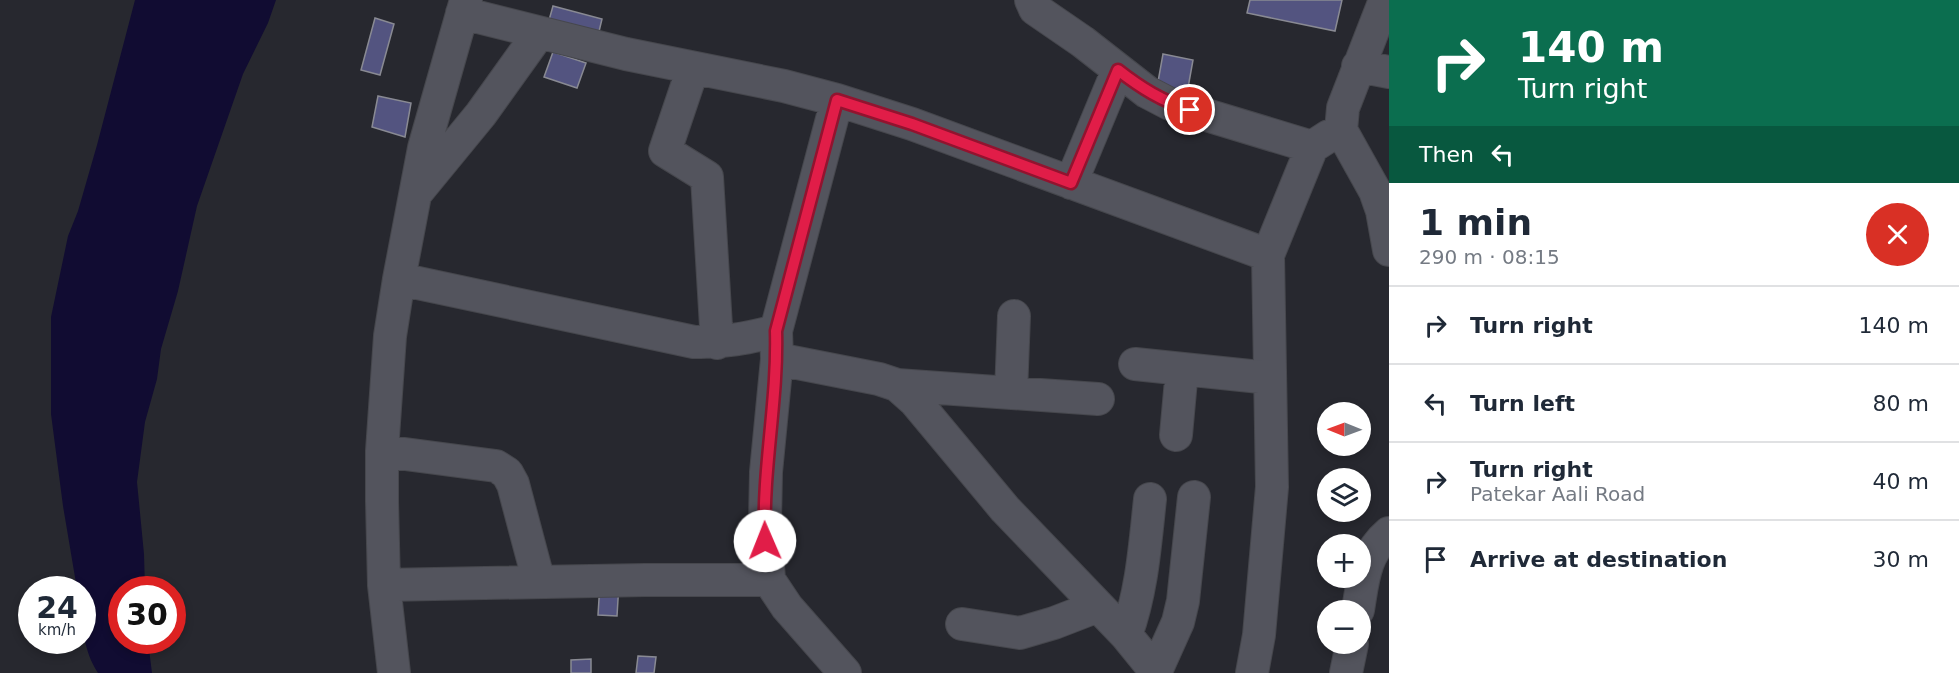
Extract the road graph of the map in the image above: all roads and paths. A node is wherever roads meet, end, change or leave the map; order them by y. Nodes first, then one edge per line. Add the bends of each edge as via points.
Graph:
1 (1031, 0) edge
2 (1384, 0) edge
3 (464, 6) edge
4 (539, 33) junction
5 (1358, 66) junction
6 (693, 68) junction
7 (1118, 70) junction
8 (1389, 72) edge
9 (837, 100) junction
10 (1341, 130) junction
11 (1312, 147) junction
12 (1071, 183) junction
13 (414, 195) junction
14 (1389, 250) edge
15 (1268, 255) junction
16 (399, 279) junction
17 (1014, 316) dead end
18 (717, 342) junction
19 (777, 345) junction
20 (1135, 364) dead end
21 (1182, 369) junction
22 (1270, 378) junction
23 (897, 386) junction
24 (1011, 393) junction
25 (1098, 399) dead end
26 (1176, 435) dead end
27 (382, 451) junction
28 (1194, 497) dead end
29 (1150, 499) dead end
30 (1389, 533) edge
31 (769, 580) junction
32 (539, 582) junction
33 (384, 585) junction
34 (1360, 600) edge
35 (1098, 606) junction
36 (962, 624) dead end
37 (1126, 635) junction
38 (1350, 654) edge
39 (1157, 672) edge
40 (394, 673) edge
41 (845, 673) edge
42 (1252, 673) edge
43 (1346, 673) edge

1 - 7 street via 1035,9
2 - 5 street
3 - 4 street
3 - 13 street
4 - 6 street
4 - 13 street via 481,114
5 - 8 street
5 - 10 street via 1343,108
6 - 9 street
6 - 18 street via 665,152 707,177
7 - 11 street via 1170,104
7 - 12 street
9 - 12 street
9 - 19 street
10 - 11 street
10 - 14 street via 1375,191
11 - 15 street
12 - 15 street
13 - 16 street
15 - 22 street
16 - 18 street via 694,342
16 - 27 street via 390,336
17 - 24 street
18 - 19 street via 741,339
19 - 23 street via 840,370
19 - 31 street via 766,472
20 - 21 street
21 - 22 street
21 - 26 street
22 - 42 street via 1271,497
23 - 24 street
23 - 35 street via 915,401 1005,509
24 - 25 street
27 - 32 street via 496,466 507,472
27 - 33 street
28 - 39 street via 1183,601
29 - 37 street via 1135,610
30 - 34 street via 1370,553
31 - 32 street
31 - 41 street via 787,607
32 - 33 street
33 - 40 street
35 - 36 street via 1020,633
35 - 37 street
37 - 39 street
38 - 43 street

